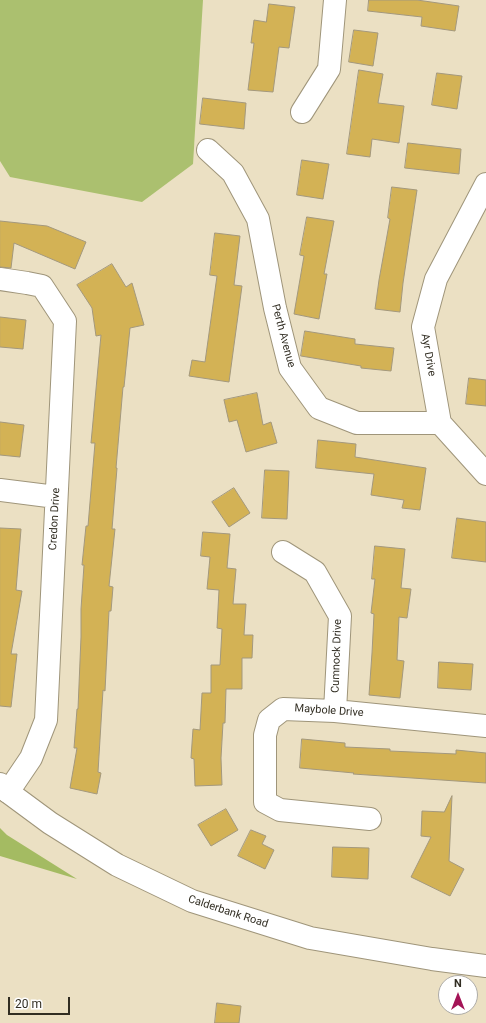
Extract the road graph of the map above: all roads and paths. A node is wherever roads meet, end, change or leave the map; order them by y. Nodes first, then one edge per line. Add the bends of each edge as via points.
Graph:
1 (335, 0) edge
2 (302, 112) dead end
3 (208, 150) dead end
4 (486, 184) edge
5 (0, 279) edge
6 (440, 423) junction
7 (486, 474) edge
8 (0, 490) edge
9 (56, 497) junction
10 (283, 552) dead end
11 (335, 711) junction
12 (486, 726) edge
13 (4, 788) edge
14 (370, 819) dead end
15 (486, 966) edge

1 - 2 street via 329,69
3 - 6 street, Perth Avenue via 233,173 258,219 275,308 290,368 319,408 357,423
4 - 6 street, Ayr Drive via 436,279 423,327
5 - 9 street, Credon Drive via 42,286 65,321
6 - 7 street
8 - 9 street
9 - 13 street, Credon Drive via 46,720 31,758
10 - 11 street, Cumnock Drive via 315,572 340,616
11 - 12 street, Maybole Drive
11 - 14 street, Maybole Drive via 283,709 269,720 265,735 265,802 280,810
13 - 15 street, Calderbank Road via 50,823 117,865 192,902 310,938

